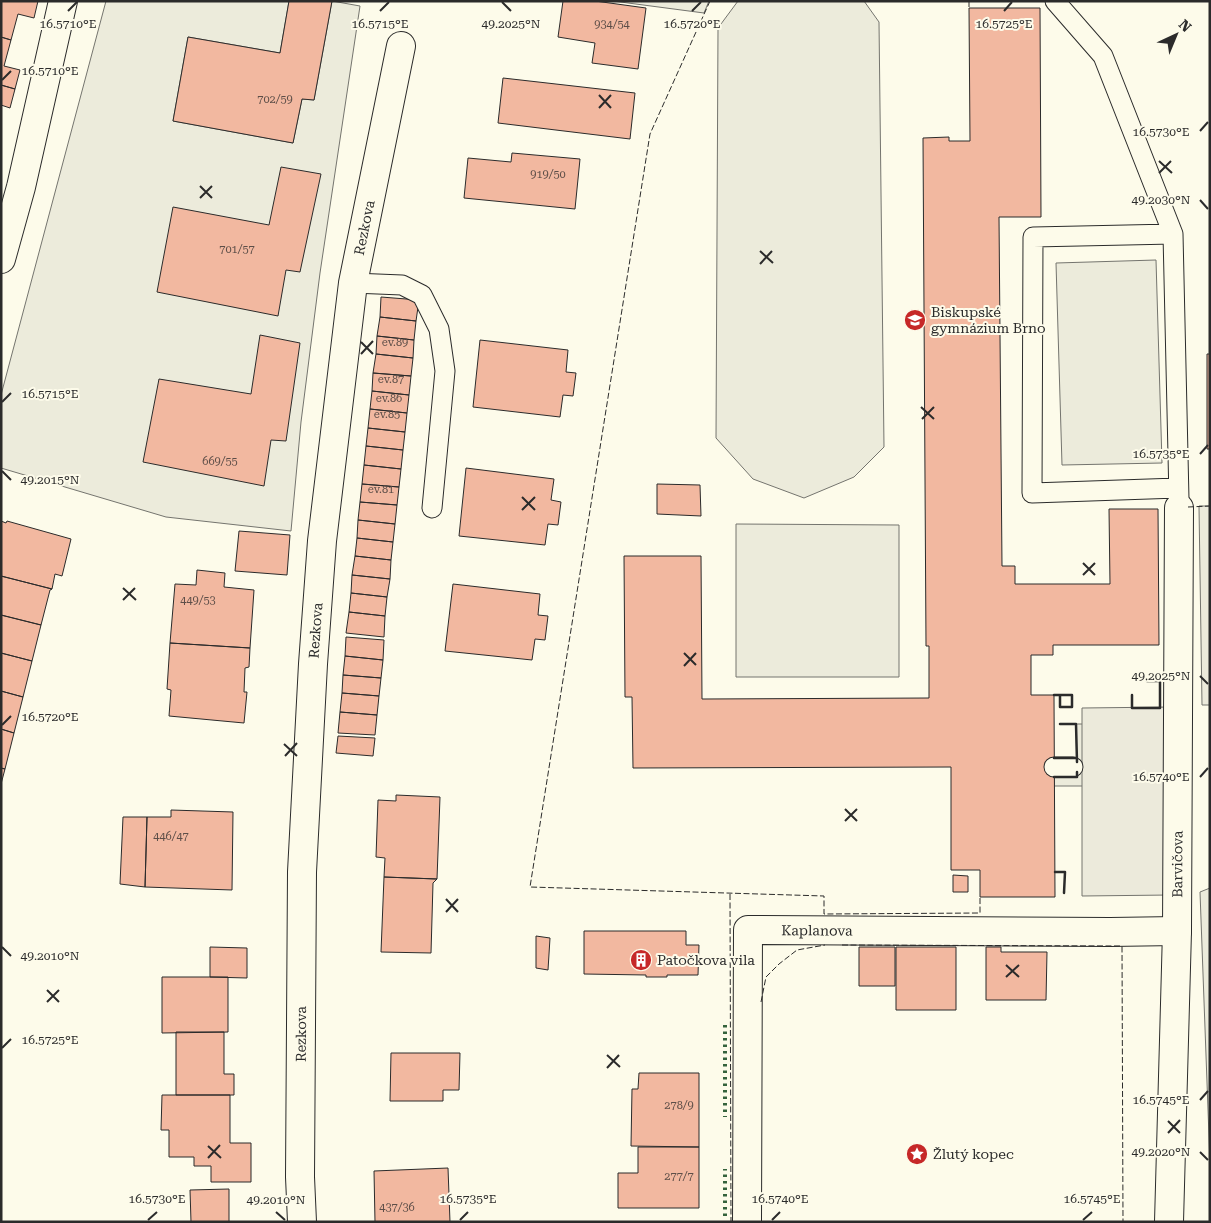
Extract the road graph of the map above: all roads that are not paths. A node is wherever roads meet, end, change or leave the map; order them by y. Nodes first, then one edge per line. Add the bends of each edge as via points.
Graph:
1 (63, 1) edge
2 (1055, 1) edge
3 (401, 46) dead end
4 (1173, 234) junction
5 (1, 260) edge
6 (354, 283) junction
7 (1179, 498) junction
8 (432, 508) dead end
9 (1054, 767) dead end
10 (1073, 767) dead end
11 (1177, 931) junction
12 (302, 1222) edge
13 (747, 1222) edge
14 (1169, 1222) edge

1 - 5 street
2 - 4 lane via 1103,56
3 - 6 street, Rezkova
4 - 7 lane
4 - 7 lane via 1033,237 1032,493
6 - 8 lane via 402,285 422,295 439,329 445,371
6 - 12 street, Rezkova via 322,541 313,664 302,872
7 - 11 street, Barvičova
9 - 10 lane
11 - 13 street, Kaplanova via 748,930
11 - 14 street, Barvičova

